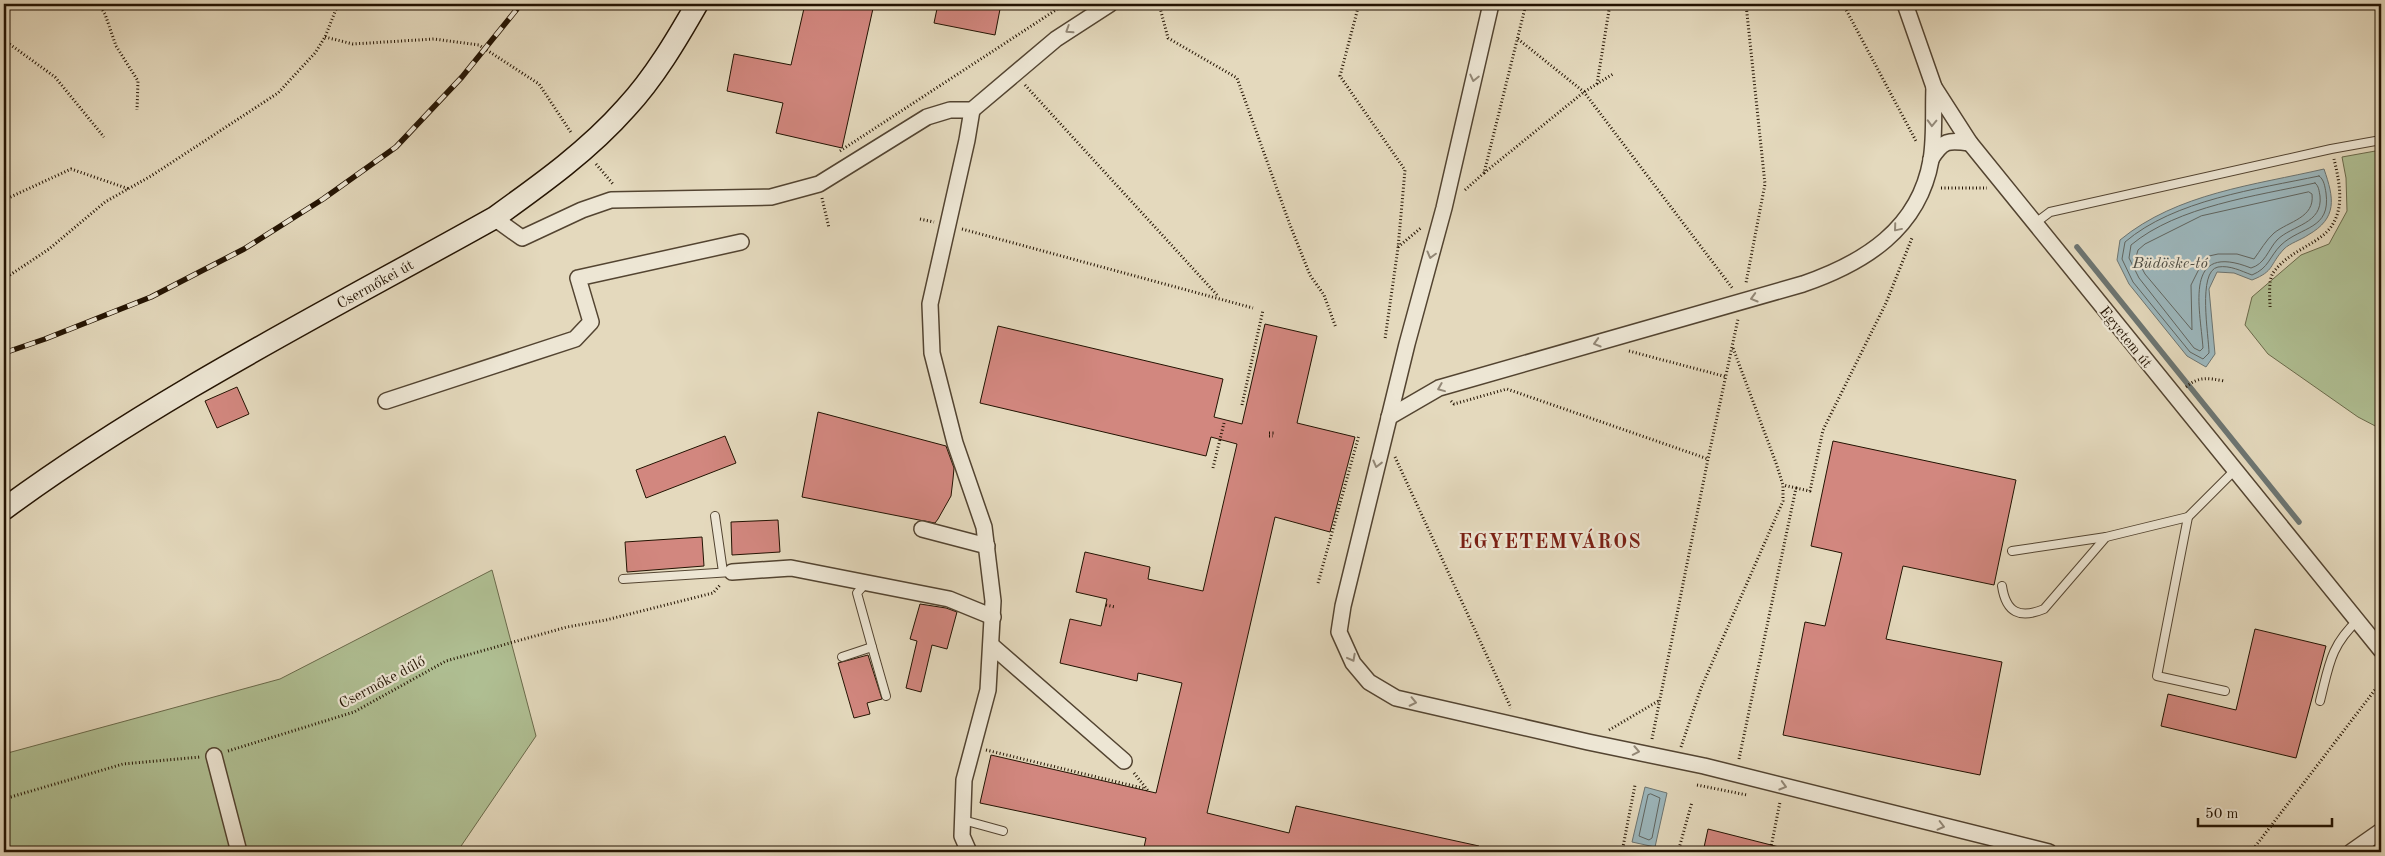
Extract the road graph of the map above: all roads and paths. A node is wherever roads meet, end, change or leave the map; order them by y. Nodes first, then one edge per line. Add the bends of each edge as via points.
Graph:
1 (99, 4) edge
2 (338, 4) edge
3 (697, 4) edge
4 (1065, 4) edge
5 (1110, 4) edge
6 (1159, 4) edge
7 (1358, 4) edge
8 (1492, 4) edge
9 (1526, 4) edge
10 (1610, 4) edge
11 (1746, 4) edge
12 (1843, 4) edge
13 (1905, 4) edge
14 (325, 37) junction
15 (1518, 39) junction
16 (4, 40) edge
17 (1014, 74) junction
18 (1613, 74) dead end
19 (1596, 84) junction
20 (1934, 87) junction
21 (1584, 92) junction
22 (137, 110) dead end
23 (972, 110) junction
24 (104, 137) dead end
25 (2381, 140) edge
26 (1970, 143) junction
27 (1918, 145) dead end
28 (842, 148) dead end
29 (2331, 149) junction
30 (583, 150) junction
31 (1931, 159) junction
32 (1484, 174) junction
33 (819, 184) junction
34 (1924, 187) junction
35 (129, 188) junction
36 (2005, 189) junction
37 (4, 200) edge
38 (628, 200) junction
39 (1444, 208) junction
40 (1913, 208) junction
41 (494, 218) junction
42 (920, 220) dead end
43 (2034, 224) junction
44 (948, 226) junction
45 (829, 228) dead end
46 (741, 242) dead end
47 (4, 280) edge
48 (1218, 297) junction
49 (1742, 302) junction
50 (2270, 307) dead end
51 (1253, 308) dead end
52 (1263, 310) dead end
53 (1336, 328) dead end
54 (1385, 340) dead end
55 (1597, 343) junction
56 (1732, 346) junction
57 (1727, 377) junction
58 (2224, 381) dead end
59 (2186, 387) dead end
60 (1439, 388) junction
61 (386, 401) dead end
62 (1242, 405) dead end
63 (1389, 417) junction
64 (1224, 423) dead end
65 (1385, 434) junction
66 (1358, 435) dead end
67 (1708, 459) junction
68 (1213, 468) dead end
69 (2236, 469) junction
70 (1783, 485) junction
71 (1796, 488) junction
72 (4, 510) edge
73 (715, 516) dead end
74 (2188, 517) junction
75 (922, 529) dead end
76 (2106, 537) junction
77 (987, 546) junction
78 (2012, 551) dead end
79 (727, 572) junction
80 (623, 579) dead end
81 (868, 582) junction
82 (1318, 583) dead end
83 (2002, 586) dead end
84 (1106, 605) dead end
85 (1114, 607) dead end
86 (993, 617) junction
87 (2358, 620) junction
88 (991, 645) junction
89 (872, 647) junction
90 (2381, 650) edge
91 (842, 657) dead end
92 (2381, 682) edge
93 (2224, 691) dead end
94 (886, 696) dead end
95 (1661, 700) junction
96 (2320, 701) dead end
97 (1519, 725) junction
98 (1588, 742) junction
99 (990, 751) dead end
100 (1648, 754) junction
101 (214, 756) junction
102 (1677, 759) junction
103 (1124, 761) joint
104 (1736, 773) junction
105 (1635, 785) dead end
106 (1697, 785) dead end
107 (1754, 797) dead end
108 (4, 799) edge
109 (1772, 801) dead end
110 (1692, 802) dead end
111 (963, 820) junction
112 (1003, 831) dead end
113 (2381, 831) edge
114 (239, 852) edge
115 (969, 852) edge
116 (1622, 852) edge
117 (1678, 852) edge
118 (1770, 852) edge
119 (2049, 852) edge
120 (2251, 852) edge
121 (2351, 852) edge

1 - 22 path via 116,46 138,81
2 - 14 path
3 - 30 main road, Csermőkei út via 637,94
4 - 28 path
5 -> 17 street via 1056,39
6 - 53 path via 1168,38 1238,78 1290,225
7 - 54 path via 1340,76 1405,170
8 -> 39 street
9 - 15 path
10 - 19 path
11 - 49 path via 1765,184
12 - 27 path
13 - 20 street, Egyetem út
14 - 30 path via 353,44 434,39 479,45 539,84
14 - 35 path via 315,53 278,93
15 - 21 path
15 - 32 path
16 - 24 path via 55,77
17 - 23 street
17 - 48 path
18 - 19 path
19 - 21 path
20 - 26 street, Egyetem út
20 -> 31 street
21 - 32 path
21 - 49 path
23 - 33 street via 950,110 927,117
23 - 44 street
25 - 29 lane
26 - 31 street via 1947,142 1939,146
26 - 36 street, Egyetem út
29 - 43 lane via 2050,212
29 - 50 path via 2339,177 2341,203 2333,226 2290,255 2272,275
30 - 38 path
30 - 41 main road, Csermőkei út
31 - 34 street
32 - 39 path
33 - 38 street via 771,197
33 - 45 path
34 - 36 path
34 - 40 street
35 - 37 path via 71,169
35 - 47 path via 105,202 49,249
36 - 43 street, Egyetem út
38 - 41 street via 611,200 582,210 522,238
39 -> 63 street
40 -> 49 street via 1893,234 1865,256 1833,273
40 - 71 path via 1915,231 1886,304 1823,430 1810,491
41 - 72 main road, Csermőkei út via 204,378 113,433
42 - 44 path
43 - 69 street, Egyetem út
44 - 48 path
44 - 77 street via 930,304 932,353 954,444 984,527
46 - 61 street via 578,278 591,322 575,339
48 - 51 path
49 - 55 street
49 - 56 path
52 - 62 path
55 - 57 path
55 -> 60 street
56 - 57 path
56 - 70 path
57 - 67 path
58 - 59 path via 2195,379
60 - 63 street
60 - 67 path via 1454,404 1507,389
63 - 65 street
64 - 68 path
65 - 97 path
65 -> 97 street via 1339,632 1353,663 1369,682 1396,698
66 - 82 path
67 - 95 path
69 - 74 lane
69 - 87 street, Egyetem út
70 - 71 path
70 - 102 path via 1783,501 1778,515 1700,688
71 - 104 path
73 - 79 lane
74 - 76 lane
74 - 93 lane via 2157,676
75 - 77 street
76 - 78 lane
76 - 83 lane via 2044,609 2020,614 2010,608
77 - 86 street
79 - 80 lane
79 - 81 street via 791,568
79 - 101 path, Csermőke dűlő via 713,593 464,655 446,661 354,712
81 - 86 street via 950,599
81 - 89 lane via 857,593
84 - 85 path
86 - 88 street
87 - 90 street, Egyetem út
87 - 96 lane via 2342,634 2332,653
88 - 103 street
88 - 111 street via 988,690 964,780
89 - 91 lane
89 - 94 lane
92 - 120 path
95 - 98 path
95 - 100 path
97 - 98 street
98 -> 100 street
99 - 103 path via 1148,790
100 - 102 street
101 - 108 path, Csermőke dűlő via 123,764
101 - 114 street
102 - 104 street
104 -> 119 street
105 - 116 path
106 - 107 path
109 - 118 path via 1781,803
110 - 117 path
111 - 112 lane
111 - 115 street via 962,836
113 - 121 street

